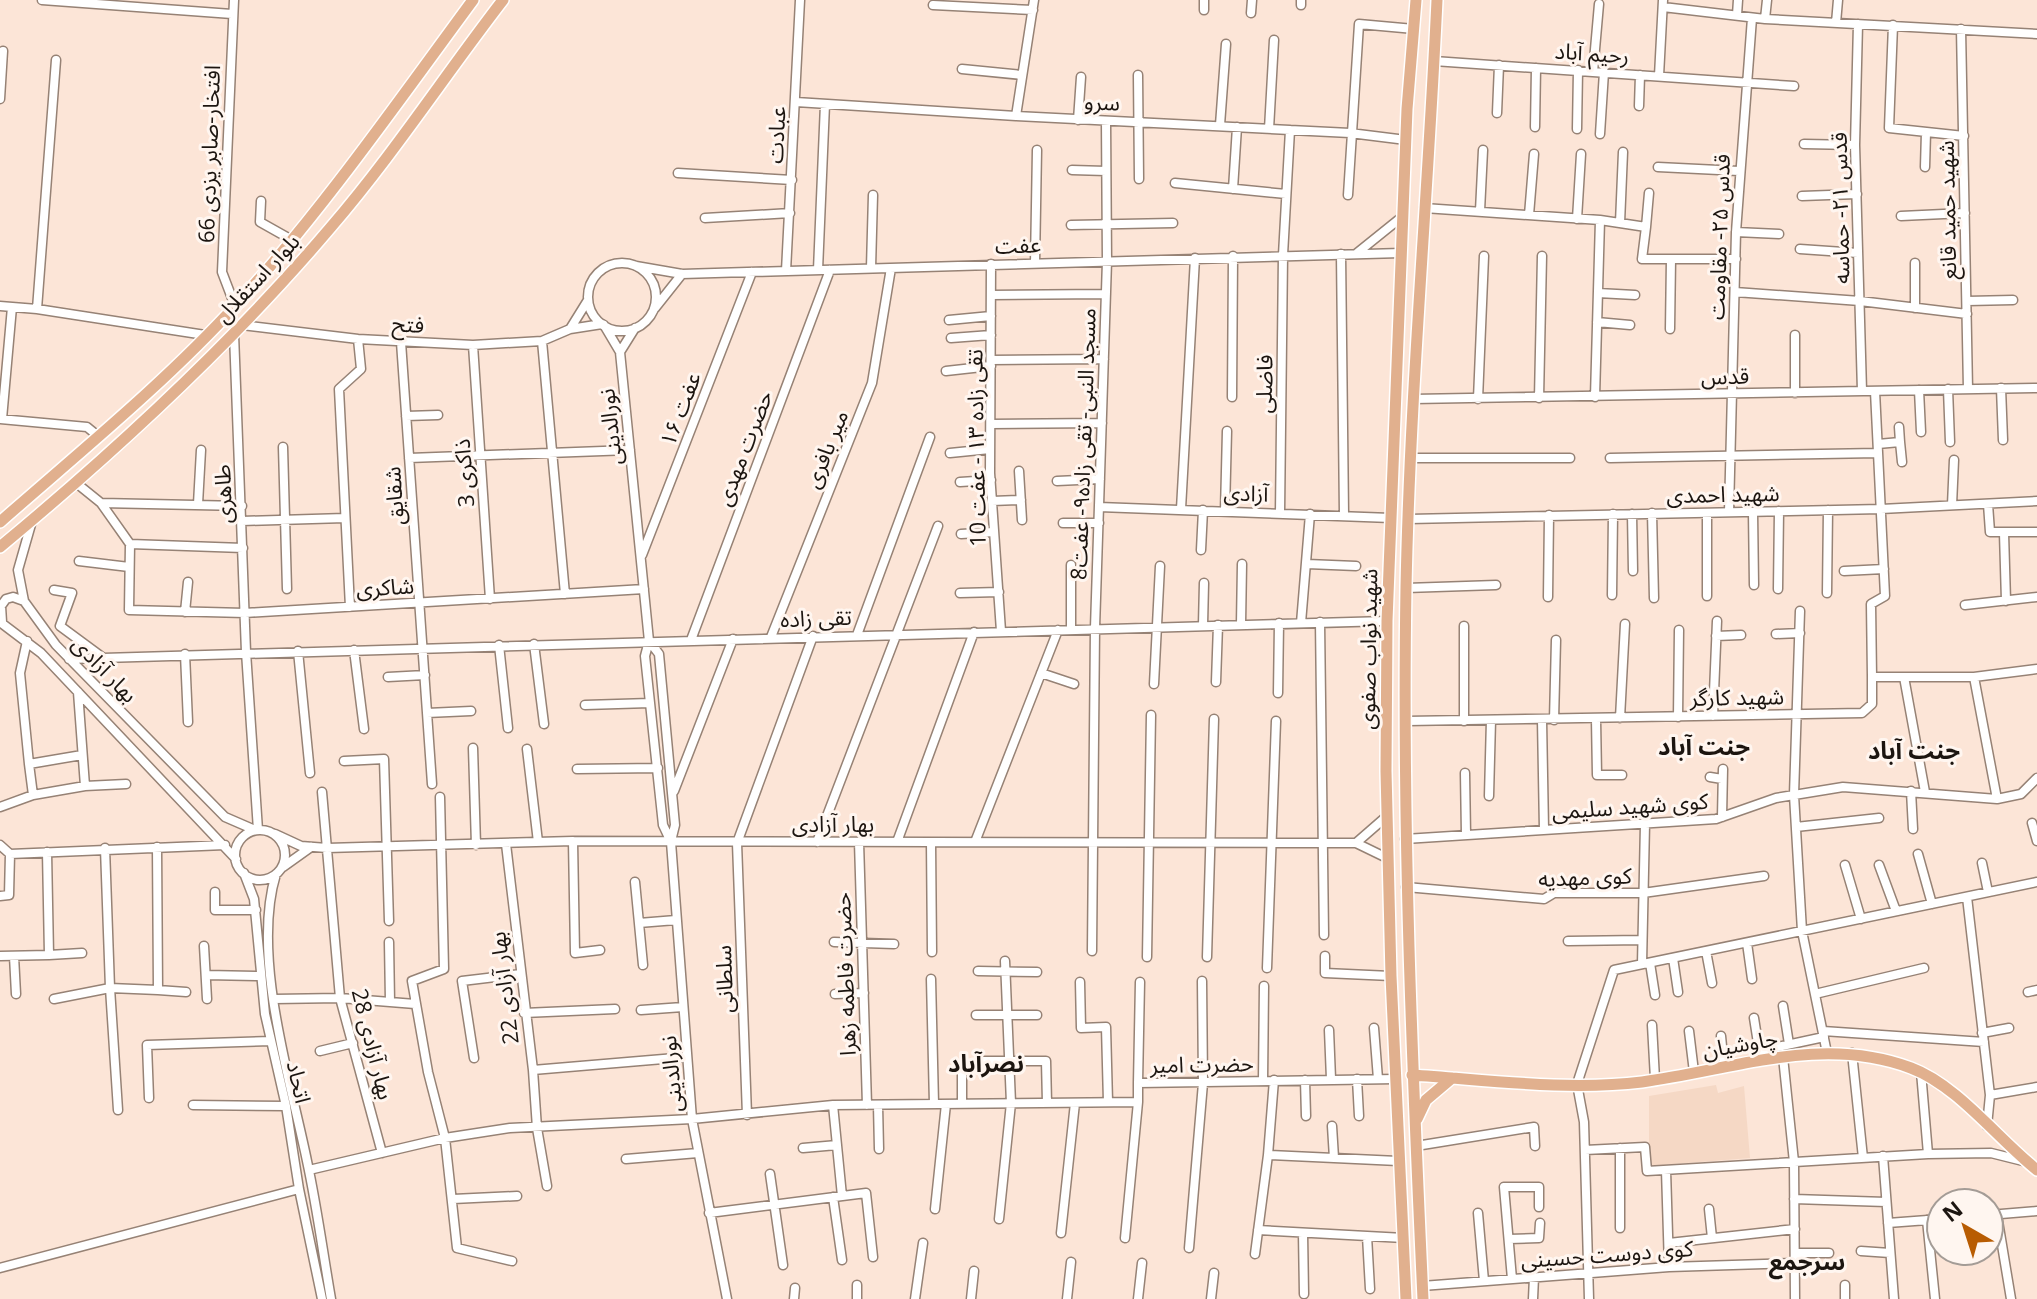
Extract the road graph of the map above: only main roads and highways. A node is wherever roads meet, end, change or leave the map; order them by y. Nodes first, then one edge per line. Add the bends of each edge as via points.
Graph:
1 (473, 0) edge
2 (503, 0) edge
3 (1416, 0) edge
4 (1437, 0) edge
5 (1409, 79) junction
6 (1432, 84) junction
7 (1407, 109) junction
8 (1430, 109) junction
9 (147, 391) junction
10 (160, 405) junction
11 (0, 522) edge
12 (0, 547) edge
13 (1412, 1075) junction
14 (1452, 1078) junction
15 (1415, 1127) junction
16 (2032, 1166) edge
17 (1406, 1299) edge
18 (1423, 1299) edge

1 - 9 main road, بلوار استقلال via 292,240 235,306
2 - 10 main road, بلوار استقلال via 332,227
3 - 5 main road, شهید نواب صفوی
4 - 6 main road, شهید نواب صفوی
5 - 6 main road via 1416,89
5 - 7 main road, شهید نواب صفوی
6 - 8 main road, شهید نواب صفوی
7 - 8 main road via 1423,103
7 - 17 main road, شهید نواب صفوی via 1387,621 1391,976
8 - 13 main road, شهید نواب صفوی via 1406,588 1405,839
9 - 10 main road
9 - 11 main road, بلوار استقلال
10 - 12 main road, بلوار استقلال
13 - 14 main road, چاوشیان
13 - 15 main road, شهید نواب صفوی
14 - 15 main road via 1426,1100
14 - 16 main road, چاوشیان via 1577,1084 1655,1079 1760,1056 1852,1053 1921,1072
15 - 18 main road, شهید نواب صفوی

